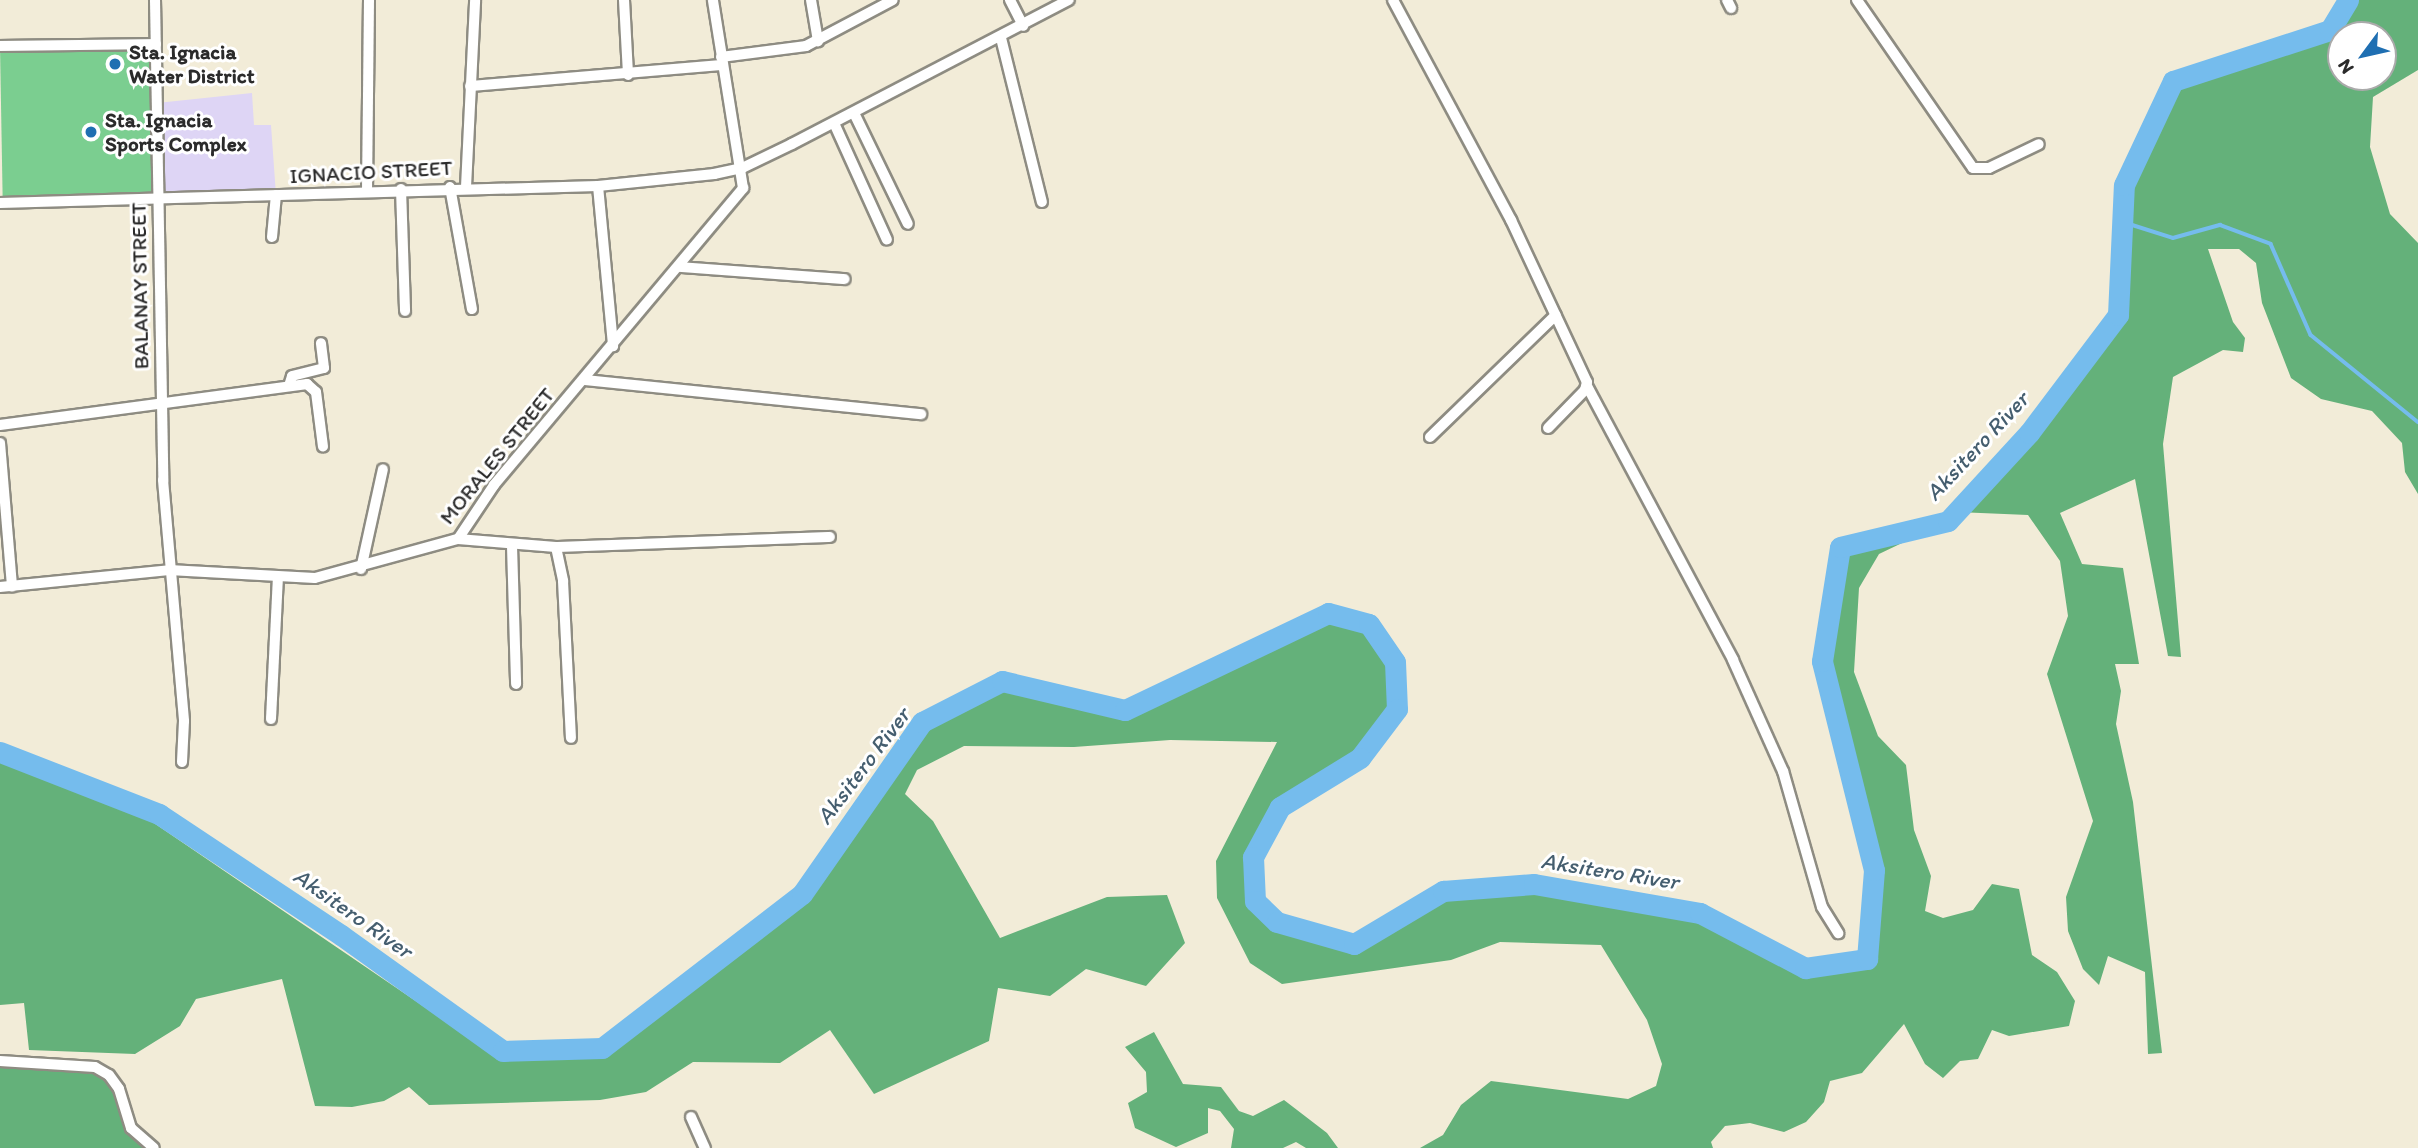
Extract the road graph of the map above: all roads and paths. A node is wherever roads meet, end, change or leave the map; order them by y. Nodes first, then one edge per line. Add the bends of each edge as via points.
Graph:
1 (155, 0) edge
2 (369, 0) edge
3 (475, 0) edge
4 (624, 0) edge
5 (713, 0) edge
6 (811, 0) edge
7 (893, 0) edge
8 (1010, 0) edge
9 (1069, 0) edge
10 (1393, 0) edge
11 (1857, 0) edge
12 (1023, 26) junction
13 (1001, 38) junction
14 (818, 41) junction
15 (156, 44) junction
16 (0, 46) edge
17 (722, 61) junction
18 (628, 75) junction
19 (470, 86) junction
20 (854, 113) junction
21 (834, 123) junction
22 (2039, 144) dead end
23 (742, 168) junction
24 (598, 186) junction
25 (450, 187) junction
26 (466, 187) junction
27 (401, 189) junction
28 (367, 191) junction
29 (276, 195) junction
30 (157, 200) junction
31 (1042, 202) dead end
32 (0, 203) edge
33 (908, 224) dead end
34 (272, 237) dead end
35 (887, 240) dead end
36 (680, 267) junction
37 (845, 279) dead end
38 (472, 309) dead end
39 (405, 311) dead end
40 (1556, 315) junction
41 (321, 343) dead end
42 (613, 346) junction
43 (585, 380) junction
44 (289, 386) junction
45 (1587, 386) junction
46 (160, 405) junction
47 (921, 414) dead end
48 (0, 425) edge
49 (1548, 428) dead end
50 (1430, 437) dead end
51 (0, 443) edge
52 (323, 447) dead end
53 (383, 469) dead end
54 (830, 537) dead end
55 (458, 539) junction
56 (512, 546) junction
57 (556, 547) junction
58 (361, 569) junction
59 (169, 570) junction
60 (278, 577) junction
61 (6, 586) edge
62 (516, 684) dead end
63 (271, 719) dead end
64 (570, 738) dead end
65 (182, 762) dead end
66 (1838, 933) dead end
67 (0, 1061) edge
68 (691, 1117) dead end
69 (154, 1148) edge
70 (705, 1148) edge

1 - 15 street, BALANAY STREET
2 - 28 street
3 - 19 street
4 - 18 street
5 - 17 street
6 - 14 street
7 - 14 street
8 - 12 street
9 - 12 street, IGNACIO STREET
10 - 40 street
11 - 22 street via 1967,163 1980,170
12 - 13 street, IGNACIO STREET
13 - 20 street, IGNACIO STREET
13 - 31 street
14 - 17 street
15 - 16 street
15 - 30 street, BALANAY STREET
17 - 18 street
17 - 23 street
18 - 19 street
19 - 26 street
20 - 21 street, IGNACIO STREET
20 - 33 street
21 - 23 street, IGNACIO STREET
21 - 35 street
23 - 24 street, IGNACIO STREET
23 - 36 street, MORALES STREET via 744,180 737,197
24 - 26 street, IGNACIO STREET
24 - 42 street
25 - 26 street, IGNACIO STREET
25 - 27 street, IGNACIO STREET
25 - 38 street
27 - 28 street, IGNACIO STREET
27 - 39 street
28 - 29 street, IGNACIO STREET
29 - 30 street, IGNACIO STREET
29 - 34 street
30 - 32 street, IGNACIO STREET
30 - 46 street, BALANAY STREET
36 - 37 street
36 - 42 street, MORALES STREET
40 - 45 street
40 - 50 street
41 - 44 street via 324,368 292,376
42 - 43 street, MORALES STREET
43 - 47 street
43 - 55 street, MORALES STREET via 494,485
44 - 46 street
44 - 52 street via 313,385
45 - 49 street
45 - 66 street via 1733,660 1783,771 1822,907
46 - 48 street
46 - 59 street, BALANAY STREET
51 - 61 street
53 - 58 street
54 - 57 street
55 - 56 street
55 - 58 street, MORALES STREET
56 - 57 street
56 - 62 street
57 - 64 street via 563,581
58 - 60 street, MORALES STREET via 315,578
59 - 60 street, MORALES STREET
59 - 61 street, MORALES STREET
59 - 65 street, BALANAY STREET via 184,721
60 - 63 street
67 - 69 street via 95,1067 110,1075 131,1128
68 - 70 street

